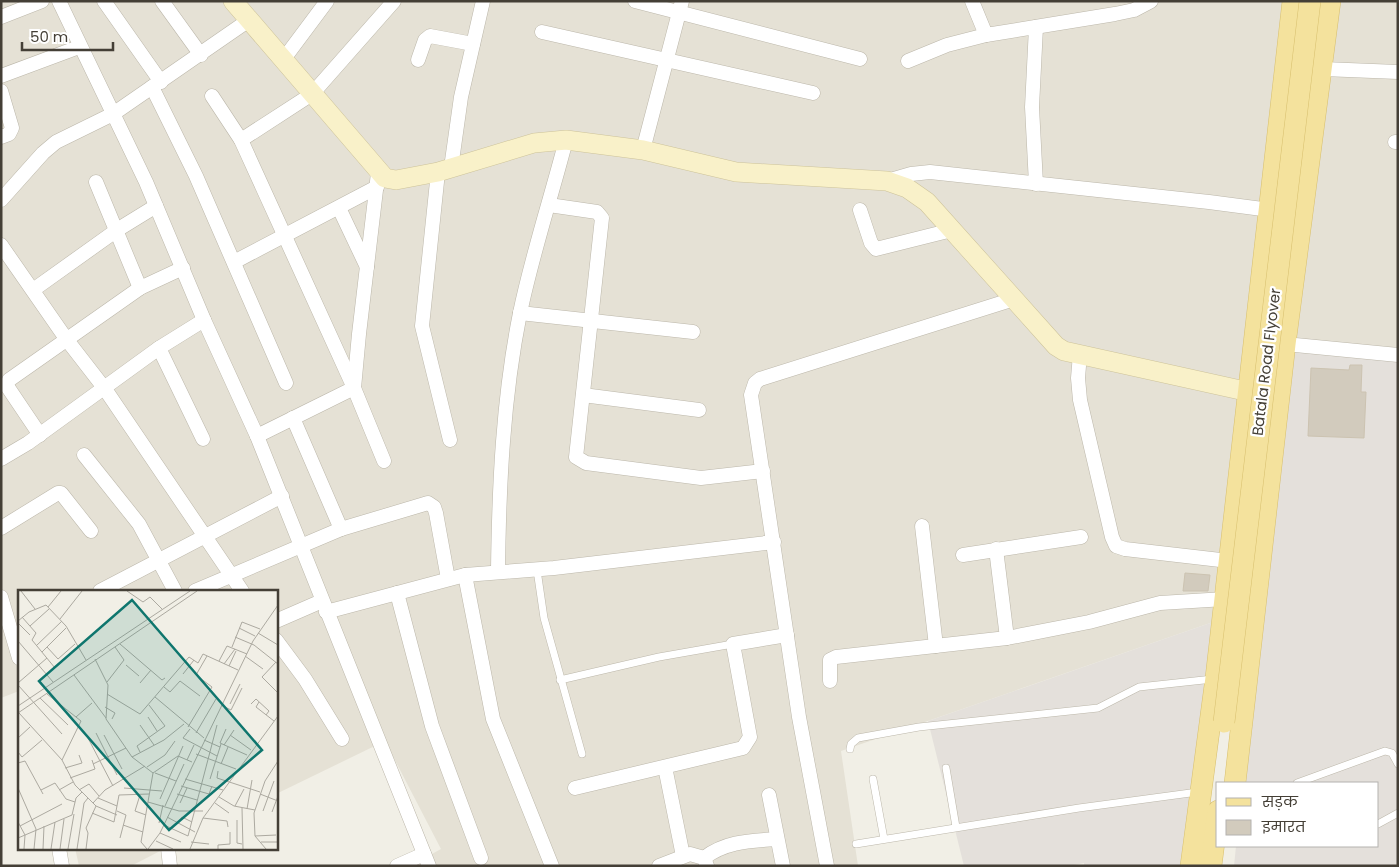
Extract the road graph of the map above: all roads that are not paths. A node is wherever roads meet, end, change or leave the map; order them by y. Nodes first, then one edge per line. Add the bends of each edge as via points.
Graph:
1 (42, 1) edge
2 (59, 1) edge
3 (104, 1) edge
4 (162, 1) edge
5 (233, 1) edge
6 (394, 1) edge
7 (483, 1) edge
8 (636, 1) edge
9 (972, 1) edge
10 (1151, 1) edge
11 (1292, 1) edge
12 (1310, 1) edge
13 (1330, 1) edge
14 (325, 2) edge
15 (681, 7) edge
16 (1, 17) edge
17 (248, 20) junction
18 (1036, 27) junction
19 (542, 32) dead end
20 (986, 35) junction
21 (473, 44) junction
22 (79, 47) junction
23 (202, 55) junction
24 (860, 59) dead end
25 (283, 60) junction
26 (418, 60) dead end
27 (666, 61) junction
28 (908, 61) dead end
29 (1323, 69) junction
30 (1398, 72) edge
31 (1, 76) edge
32 (156, 84) junction
33 (1, 91) edge
34 (813, 93) dead end
35 (312, 94) junction
36 (212, 96) dead end
37 (113, 114) junction
38 (1, 137) edge
39 (241, 140) junction
40 (566, 140) junction
41 (643, 150) junction
42 (444, 170) junction
43 (378, 180) junction
44 (888, 180) junction
45 (96, 182) dead end
46 (1036, 184) junction
47 (1, 200) edge
48 (549, 205) junction
49 (156, 206) junction
50 (339, 208) junction
51 (860, 210) dead end
52 (1270, 210) junction
53 (117, 230) junction
54 (952, 230) junction
55 (286, 237) junction
56 (1, 245) edge
57 (234, 262) junction
58 (367, 267) junction
59 (183, 268) junction
60 (140, 288) junction
61 (33, 290) junction
62 (1014, 299) junction
63 (520, 313) junction
64 (204, 320) junction
65 (592, 321) junction
66 (693, 332) dead end
67 (67, 340) junction
68 (1285, 344) junction
69 (159, 348) junction
70 (1080, 354) junction
71 (1398, 355) edge
72 (286, 383) dead end
73 (105, 388) junction
74 (354, 388) junction
75 (1248, 393) junction
76 (583, 395) junction
77 (1279, 397) junction
78 (699, 410) dead end
79 (293, 418) junction
80 (40, 435) junction
81 (257, 436) junction
82 (202, 439) dead end
83 (450, 440) dead end
84 (84, 455) dead end
85 (1, 459) edge
86 (384, 461) dead end
87 (763, 471) junction
88 (282, 496) junction
89 (922, 526) dead end
90 (1, 528) edge
91 (341, 529) junction
92 (91, 531) dead end
93 (204, 537) junction
94 (1080, 537) dead end
95 (774, 542) junction
96 (301, 545) junction
97 (996, 549) junction
98 (963, 555) dead end
99 (159, 559) junction
100 (1229, 561) junction
101 (536, 570) junction
102 (498, 571) junction
103 (231, 575) junction
104 (464, 575) junction
105 (448, 579) junction
106 (109, 589) edge
107 (174, 590) edge
108 (197, 590) edge
109 (241, 590) edge
110 (397, 593) junction
111 (1, 597) edge
112 (1225, 599) junction
113 (324, 606) junction
114 (278, 620) edge
115 (11, 634) edge
116 (787, 635) junction
117 (1007, 638) junction
118 (278, 643) edge
119 (733, 644) junction
120 (936, 646) junction
121 (18, 655) edge
122 (1216, 678) junction
123 (560, 680) junction
124 (830, 681) dead end
125 (1224, 722) junction
126 (342, 739) dead end
127 (850, 749) dead end
128 (582, 754) dead end
129 (1398, 764) edge
130 (665, 767) junction
131 (946, 768) dead end
132 (873, 779) dead end
133 (1221, 782) edge
134 (1235, 782) edge
135 (1300, 782) edge
136 (575, 788) dead end
137 (1200, 792) junction
138 (769, 795) dead end
139 (1398, 812) edge
140 (1379, 823) edge
141 (956, 827) junction
142 (1216, 827) edge
143 (777, 838) junction
144 (884, 839) junction
145 (856, 844) dead end
146 (1228, 847) edge
147 (59, 850) edge
148 (168, 850) edge
149 (683, 856) junction
150 (481, 858) dead end
151 (427, 860) edge
152 (706, 862) edge
153 (62, 866) edge
154 (170, 866) edge
155 (397, 866) edge
156 (552, 866) edge
157 (659, 866) edge
158 (783, 866) edge
159 (826, 866) edge
160 (1192, 866) edge
161 (1200, 866) edge
162 (1211, 866) edge
163 (1226, 866) edge

1 - 16 street
2 - 22 street
3 - 32 street
4 - 23 street
5 - 17 street
6 - 35 street
7 - 21 street
8 - 15 street
9 - 20 street
10 - 18 street via 1134,10
11 - 52 main road
12 - 125 main road, Batala Road Flyover, bridge
13 - 29 main road
14 - 25 street
15 - 24 street
15 - 27 street
17 - 23 street
17 - 25 street
18 - 20 street
18 - 46 street via 1032,107
19 - 27 street
20 - 28 street via 947,45
21 - 26 street via 430,36 425,40
21 - 42 street
22 - 31 street
22 - 37 street
23 - 32 street
25 - 35 street
27 - 34 street
27 - 41 street
29 - 30 street
29 - 68 main road
32 - 37 street
32 - 57 street
33 - 38 street via 12,128 9,134
35 - 39 street
35 - 43 street
36 - 39 street
37 - 47 street via 56,142
37 - 49 street
39 - 55 street
40 - 41 street
40 - 42 street via 534,143
40 - 48 street
41 - 44 street via 736,172
42 - 43 street via 396,180
42 - 83 street via 422,326
43 - 50 street
43 - 58 street
44 - 46 street via 921,172
44 - 54 street via 917,194
45 - 53 street
46 - 52 street
48 - 63 street
48 - 65 street via 601,214
49 - 53 street
49 - 59 street
50 - 55 street
50 - 58 street
51 - 54 street via 876,249
52 - 75 main road
53 - 60 street
53 - 61 street
54 - 62 street
55 - 57 street
55 - 74 street
56 - 61 street
57 - 72 street
58 - 74 street
59 - 60 street
59 - 64 street
60 - 67 street
61 - 67 street
62 - 70 street via 1049,341 1064,351
62 - 87 street via 760,379 755,383 751,396
63 - 65 street
63 - 102 street via 503,429
64 - 69 street
64 - 81 street
65 - 66 street
65 - 76 street
67 - 73 street
67 - 80 street via 8,382 7,386
68 - 71 street
68 - 77 main road
69 - 73 street
69 - 82 street
70 - 75 street
70 - 100 street via 1080,400 1116,546
73 - 80 street
73 - 93 street
74 - 79 street
74 - 86 street
75 - 77 street
75 - 100 main road
76 - 78 street
76 - 87 street via 575,453 582,462 701,478
77 - 134 main road
79 - 81 street
79 - 91 street
80 - 85 street
81 - 88 street
84 - 99 street via 139,524
87 - 95 street
88 - 93 street
88 - 96 street
89 - 120 street
90 - 92 street via 61,493
91 - 96 street
91 - 105 street via 423,504 432,505
93 - 99 street
93 - 103 street
94 - 97 street
95 - 101 street
95 - 116 street
96 - 103 street
96 - 113 street
97 - 98 street
97 - 117 street
99 - 106 street
99 - 107 street
100 - 112 main road
101 - 102 street
101 - 123 lane
102 - 104 street
103 - 108 street
103 - 109 street
104 - 105 street
104 - 156 street via 493,719
105 - 110 street
110 - 113 street
110 - 150 street via 432,726
111 - 115 street
112 - 117 street via 1160,603 1089,622
112 - 122 main road
113 - 114 street
113 - 151 street
115 - 121 street
116 - 119 street
116 - 159 street
117 - 120 street
118 - 126 street
119 - 123 lane via 667,655
119 - 130 street via 749,742 743,748
120 - 124 street via 833,658 828,663
122 - 127 lane via 1139,687 1098,708 919,727 858,738
122 - 137 main road
123 - 128 lane
125 - 133 main road, Batala Road Flyover via 1226,746
125 - 161 main road, Batala Road Flyover via 1215,746
129 - 135 lane via 1392,753 1385,751
130 - 136 street
130 - 149 street
131 - 141 lane
132 - 144 lane
137 - 141 lane
137 - 160 main road
138 - 143 street
139 - 140 lane
141 - 144 lane
142 - 162 main road
143 - 152 street via 732,844 716,850
143 - 158 street
144 - 145 lane
146 - 163 main road
147 - 153 street
148 - 154 street
149 - 152 street via 697,855
149 - 157 street
151 - 155 street

